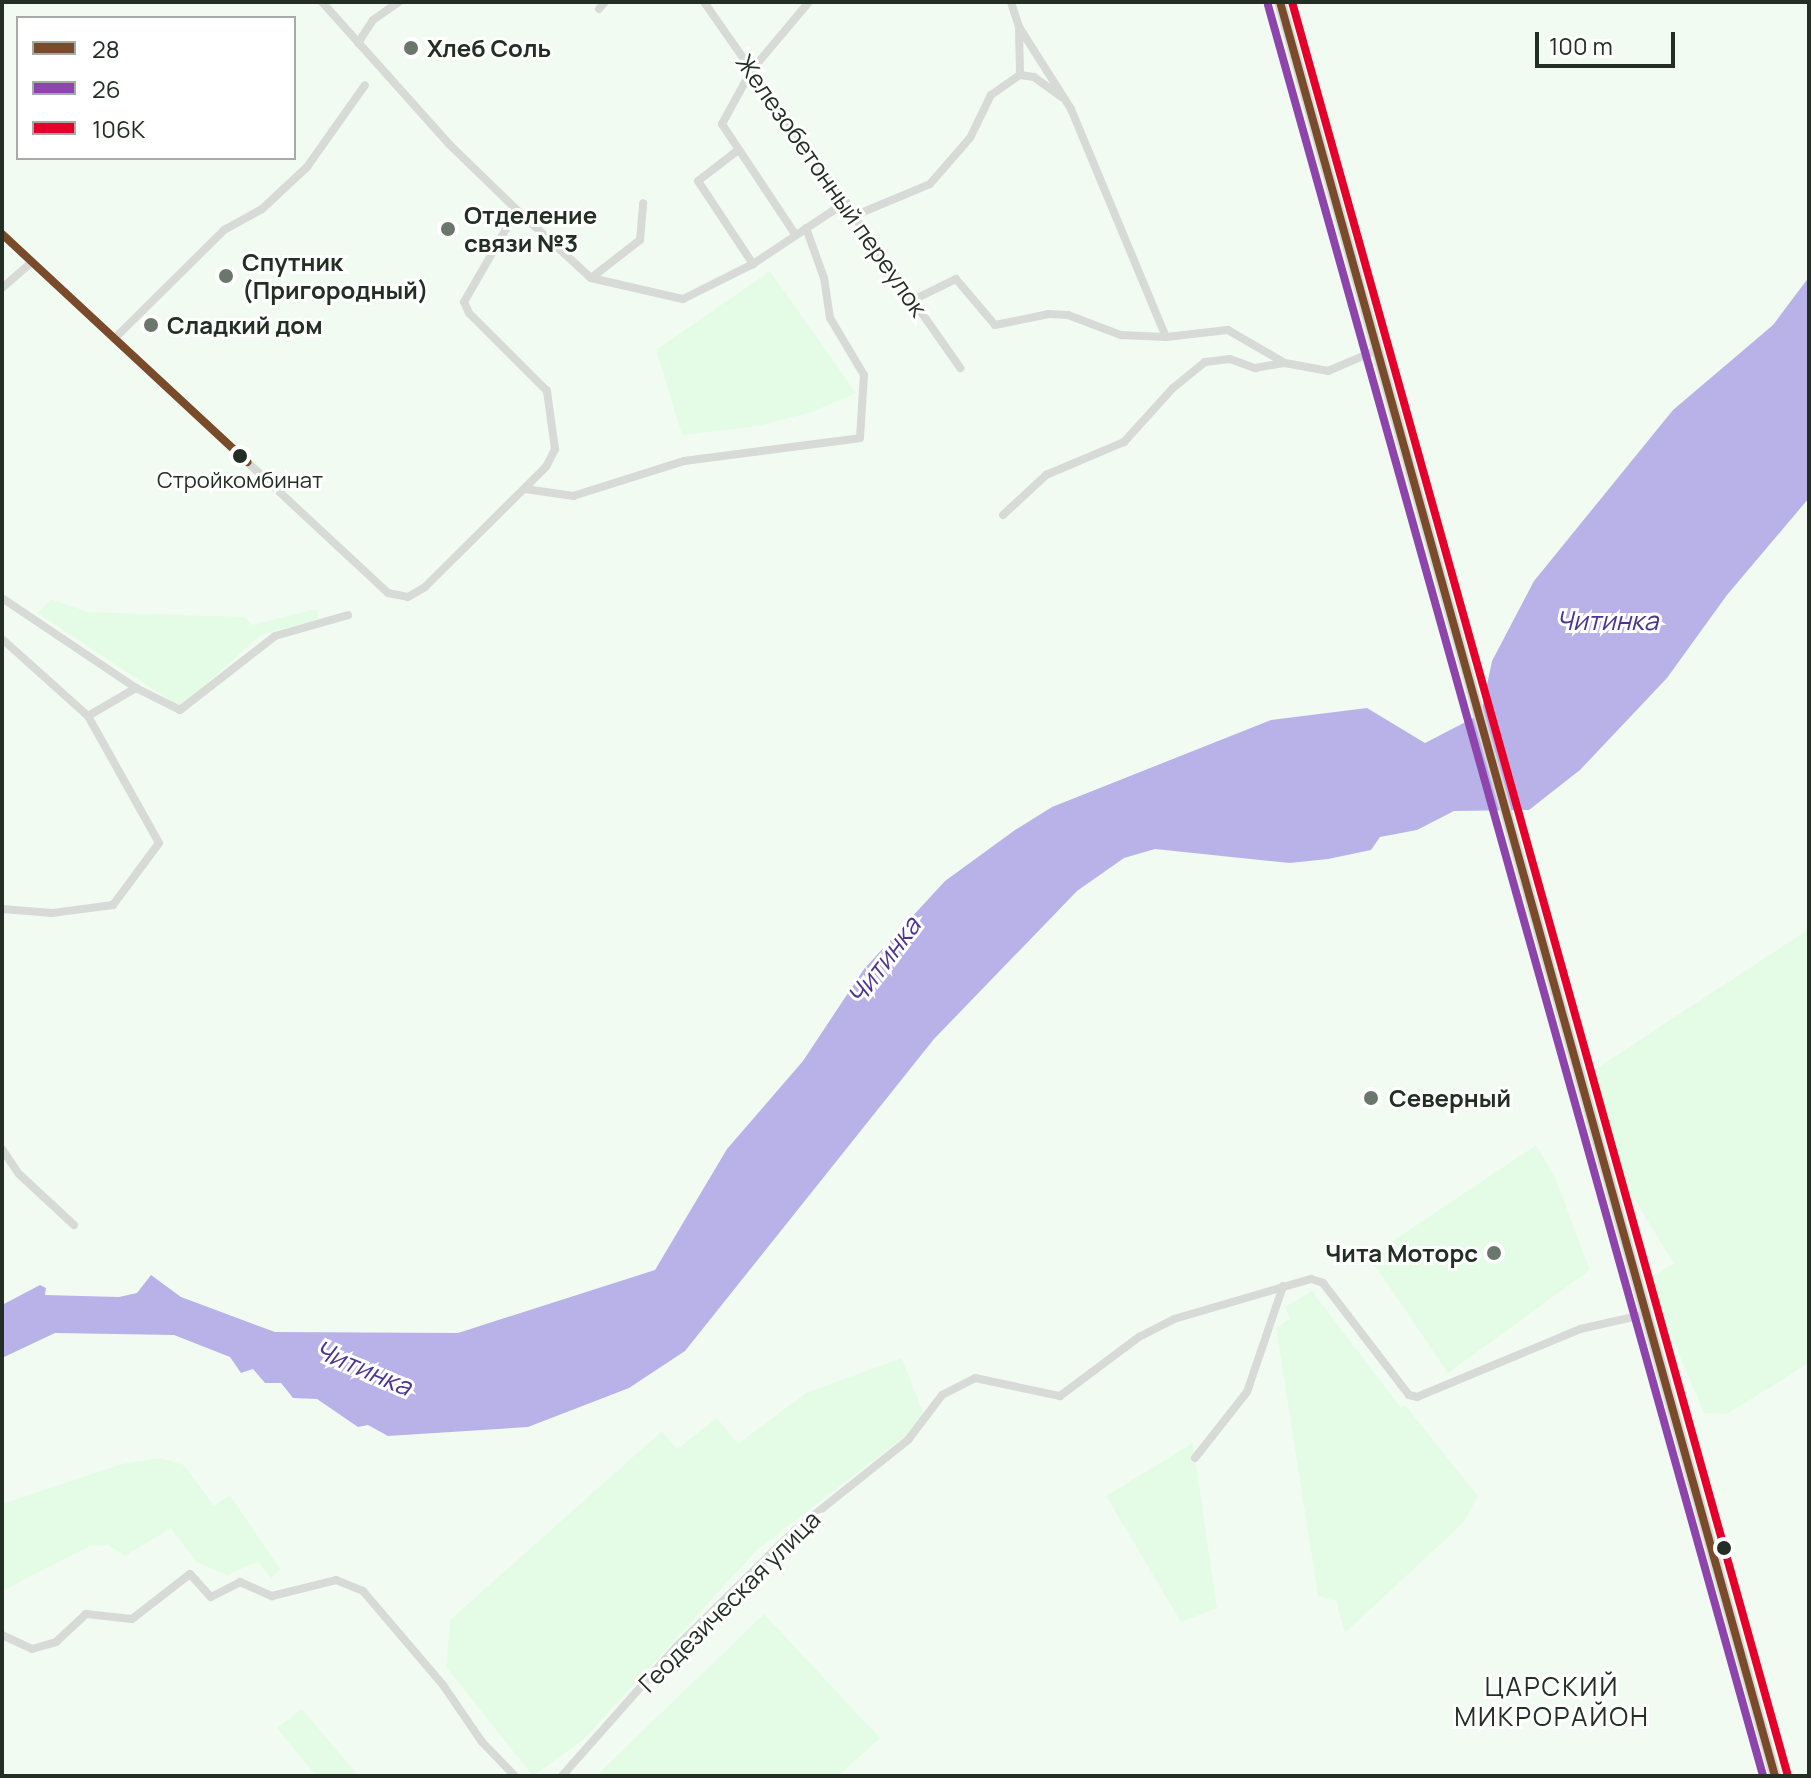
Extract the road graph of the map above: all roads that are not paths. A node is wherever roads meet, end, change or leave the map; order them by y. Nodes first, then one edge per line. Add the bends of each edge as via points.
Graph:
1 (322, 2) edge
2 (399, 2) edge
3 (704, 2) edge
4 (809, 2) edge
5 (1011, 2) edge
6 (1280, 2) edge
7 (1019, 27) junction
8 (358, 43) junction
9 (751, 71) junction
10 (1020, 75) junction
11 (365, 85) dead end
12 (1066, 100) junction
13 (737, 151) junction
14 (846, 202) junction
15 (643, 203) dead end
16 (517, 210) junction
17 (856, 215) junction
18 (806, 228) junction
19 (2, 234) edge
20 (795, 234) junction
21 (32, 262) junction
22 (753, 264) junction
23 (591, 278) junction
24 (2, 288) edge
25 (913, 300) junction
26 (1166, 337) junction
27 (114, 339) junction
28 (1377, 350) junction
29 (1285, 363) junction
30 (960, 368) dead end
31 (525, 489) junction
32 (1003, 515) dead end
33 (2, 598) edge
34 (348, 615) dead end
35 (2, 639) edge
36 (136, 688) junction
37 (88, 716) junction
38 (2, 909) edge
39 (2, 1149) edge
40 (74, 1225) dead end
41 (1283, 1286) junction
42 (1648, 1314) junction
43 (1195, 1458) dead end
44 (2, 1635) edge
45 (515, 1776) edge
46 (562, 1776) edge
47 (1775, 1776) edge

1 - 8 street
2 - 8 street via 373,20
3 - 9 street, Железобетонный переулок
4 - 9 street
5 - 7 street
6 - 28 main road
7 - 10 street
7 - 12 street
8 - 16 street
9 - 13 street via 722,124
9 - 14 street, Железобетонный переулок
10 - 12 street via 1034,77
10 - 17 street via 991,95 970,138 930,184
11 - 27 street via 307,167 262,209 224,230
12 - 26 street
13 - 20 street
13 - 22 street via 698,181
14 - 17 street, Железобетонный переулок
14 - 18 street
15 - 23 street via 640,240
16 - 23 street
16 - 31 street via 464,302 547,391 555,449
17 - 25 street, Железобетонный переулок
18 - 20 street
18 - 31 street via 824,278 830,318 864,375 860,438 684,461 573,496
19 - 21 street
20 - 22 street
21 - 24 street
21 - 27 street
22 - 23 street via 683,299
25 - 26 street via 956,279 995,325 1068,315 1121,335
25 - 30 street, Железобетонный переулок
26 - 29 street via 1228,330
27 - 31 street via 388,593 408,597 425,587
28 - 29 street via 1328,371
28 - 42 main road
29 - 32 street via 1255,368 1230,359 1205,362 1124,442 1046,475
33 - 36 street
34 - 36 street via 328,624 298,627 263,643 186,708 172,709
35 - 37 street
36 - 37 street
37 - 38 street via 159,843 119,902 105,909
39 - 40 street via 19,1174
41 - 42 street, Геодезическая улица via 1311,1279 1323,1283 1409,1395 1417,1397 1580,1329
41 - 43 street via 1247,1392
41 - 46 street, Геодезическая улица via 1162,1325 1060,1396 975,1378 942,1395 908,1440 794,1531 678,1645
42 - 47 main road
44 - 45 street via 32,1649 56,1642 86,1614 132,1619 190,1574 211,1597 240,1582 272,1596 336,1580 363,1591

